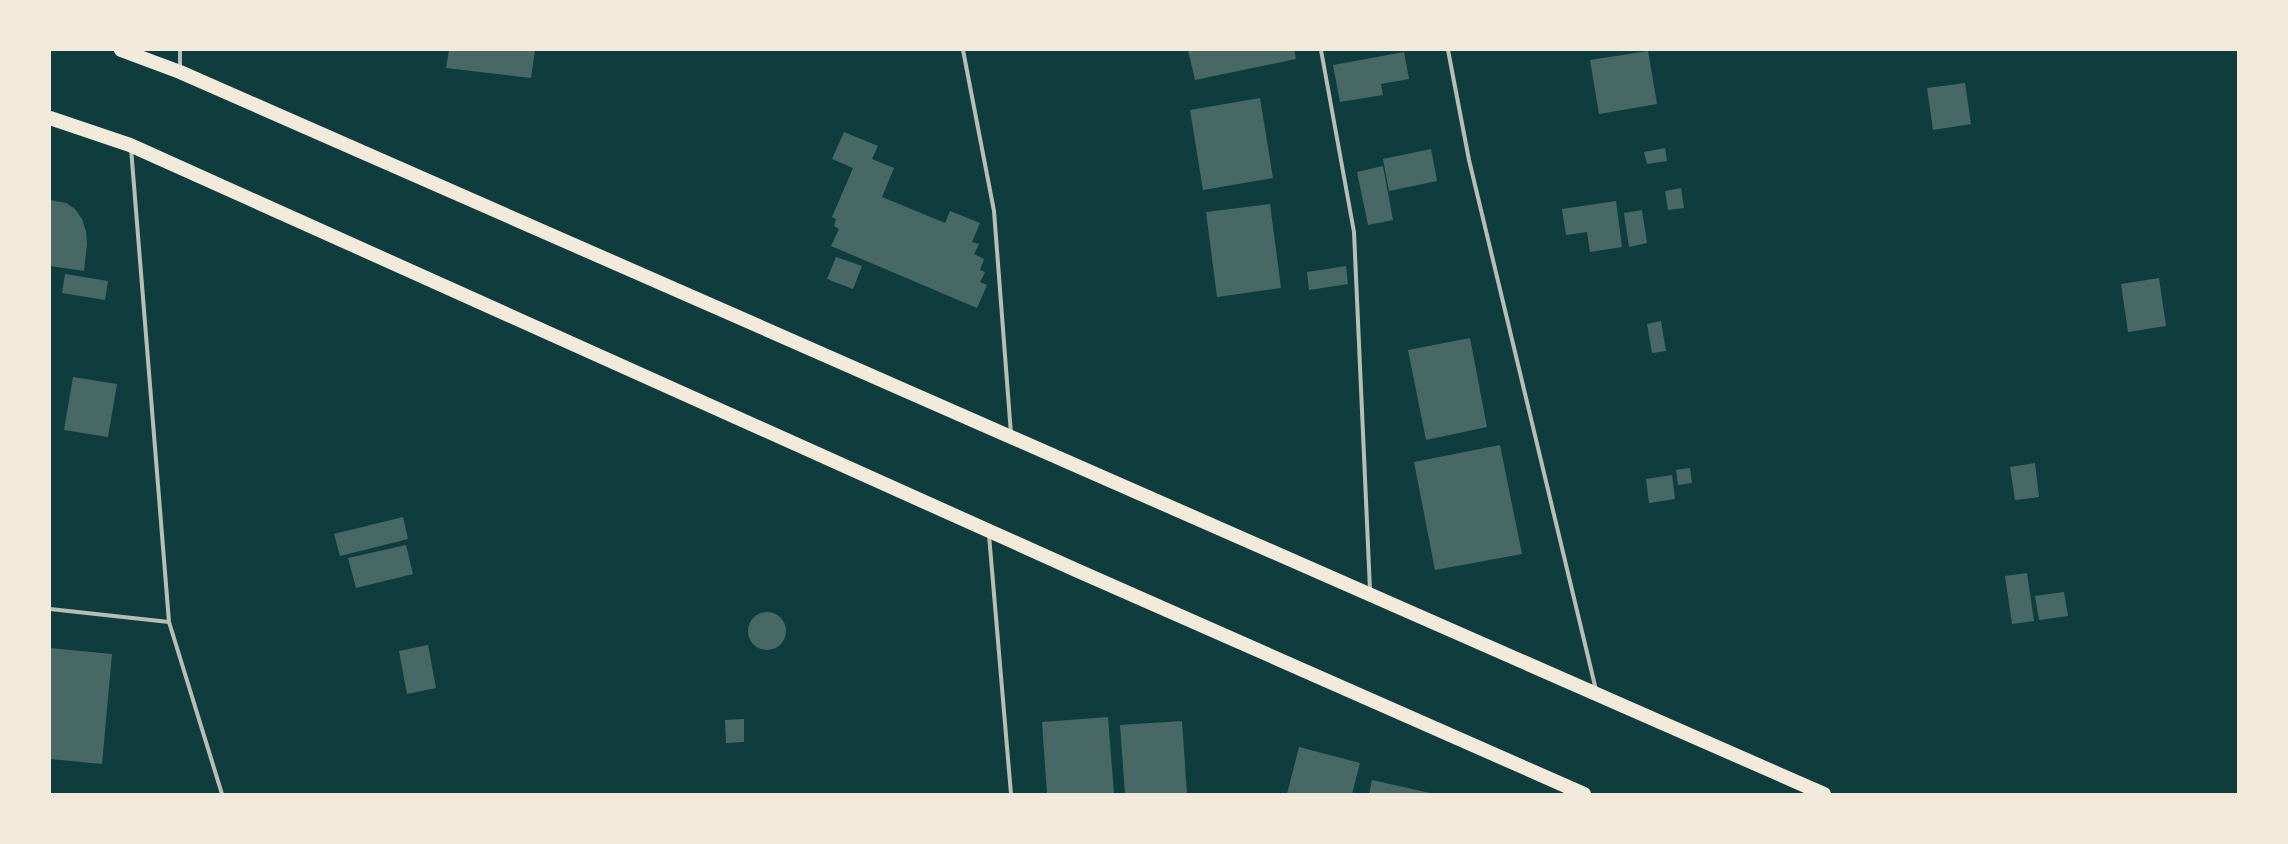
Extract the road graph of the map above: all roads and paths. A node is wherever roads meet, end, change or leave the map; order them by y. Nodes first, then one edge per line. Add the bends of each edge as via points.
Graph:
1 (121, 50) edge
2 (180, 50) edge
3 (963, 50) edge
4 (1321, 50) edge
5 (1448, 50) edge
6 (180, 72) junction
7 (50, 118) edge
8 (130, 145) junction
9 (1011, 436) junction
10 (989, 531) junction
11 (1370, 595) junction
12 (50, 608) edge
13 (169, 622) junction
14 (1598, 694) junction
15 (222, 794) edge
16 (1011, 794) edge
17 (1584, 794) edge
18 (1824, 794) edge

1 - 6 highway
2 - 6 lane
3 - 9 lane via 994,211
4 - 11 lane via 1354,232
5 - 14 lane via 1469,160
6 - 9 highway
7 - 8 highway
8 - 10 highway
8 - 13 lane
9 - 11 highway via 1018,442
10 - 16 lane
10 - 17 highway
11 - 14 highway
12 - 13 lane
13 - 15 lane
14 - 18 highway

